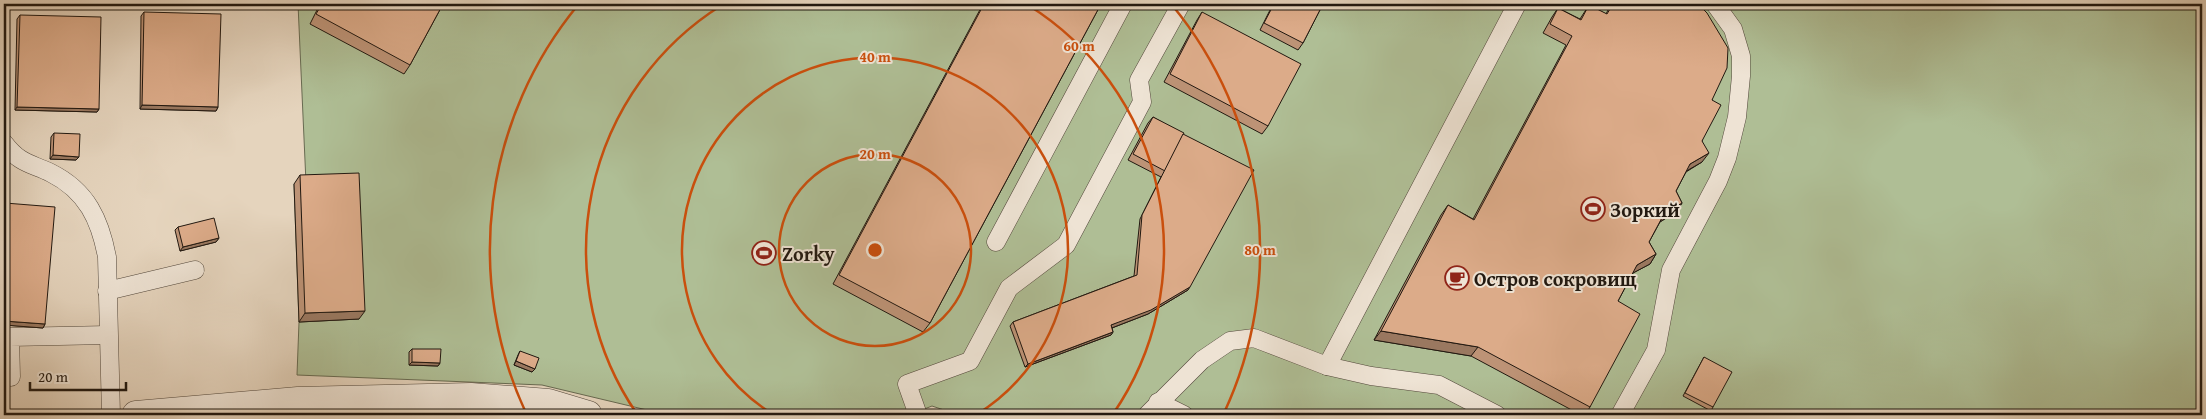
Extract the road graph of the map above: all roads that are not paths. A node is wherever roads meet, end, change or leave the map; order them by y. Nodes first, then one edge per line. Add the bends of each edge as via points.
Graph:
1 (1123, 4) edge
2 (1181, 4) edge
3 (1517, 4) edge
4 (1715, 4) edge
5 (4, 142) edge
6 (996, 242) dead end
7 (196, 270) dead end
8 (107, 291) junction
9 (108, 335) junction
10 (1328, 366) junction
11 (11, 377) dead end
12 (386, 407) edge
13 (1153, 409) edge
14 (111, 415) edge
15 (136, 415) edge
16 (588, 415) edge
17 (918, 415) edge
18 (1184, 415) edge
19 (1497, 415) edge
20 (1620, 415) edge

1 - 6 lane
2 - 17 lane via 1139,80 1142,102 1066,245 1009,288 970,360 907,384
3 - 10 lane
4 - 20 lane via 1733,29 1741,56 1737,117 1728,158 1671,270 1656,350
5 - 8 lane via 27,164 52,174 76,190 92,210 102,232
7 - 8 lane
8 - 9 lane
9 - 11 lane via 10,337
9 - 14 lane
10 - 13 lane via 1254,338 1230,341 1202,360
10 - 19 lane via 1371,376 1439,385
12 - 15 street via 298,401
12 - 16 street via 472,397 548,403
13 - 18 lane

